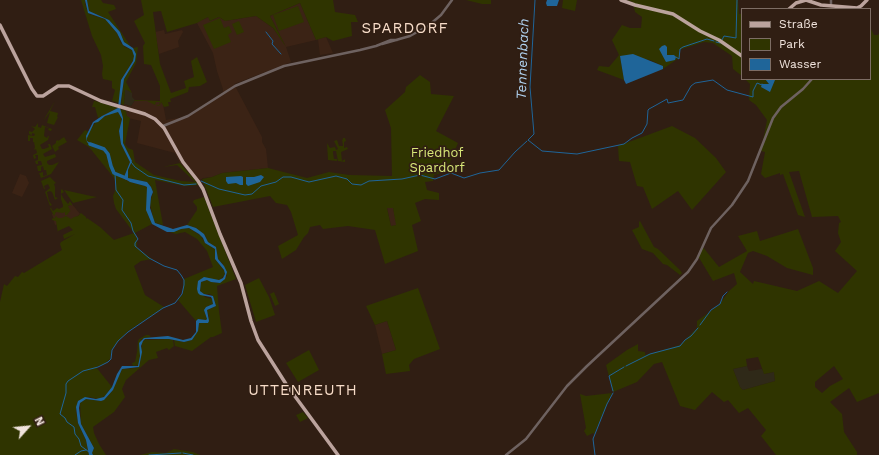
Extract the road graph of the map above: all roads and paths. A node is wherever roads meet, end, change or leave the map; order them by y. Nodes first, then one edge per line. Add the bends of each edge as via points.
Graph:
1 (452, 0) edge
2 (621, 0) edge
3 (830, 0) edge
4 (867, 0) edge
5 (834, 7) edge
6 (790, 8) edge
7 (0, 25) edge
8 (741, 55) edge
9 (811, 80) edge
10 (163, 126) junction
11 (338, 455) edge
12 (506, 455) edge

1 - 10 street via 433,23 410,36 360,50 284,66 235,86 188,116
2 - 8 main road via 673,14
3 - 5 street
4 - 5 main road via 858,8
5 - 6 main road via 803,0
7 - 10 main road via 37,96 43,96 56,87 66,86 93,98 145,114
9 - 12 street via 772,118 748,181 732,205 711,228 688,272 578,374 526,439
10 - 11 main road via 183,162 202,186 241,283 258,340 286,384

